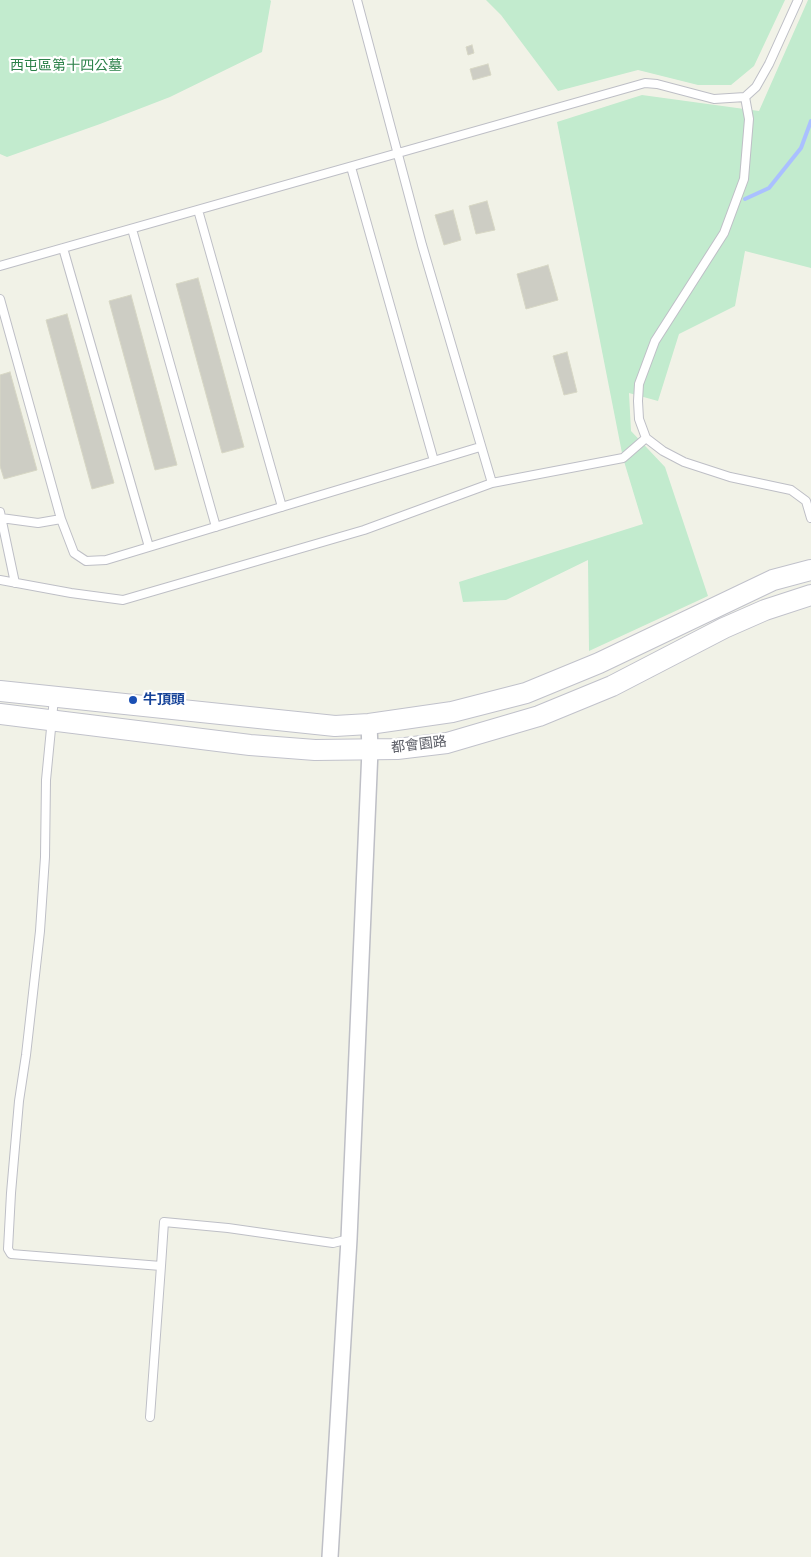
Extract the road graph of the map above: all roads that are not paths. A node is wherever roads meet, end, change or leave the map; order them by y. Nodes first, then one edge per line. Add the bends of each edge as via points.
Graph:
1 (357, 0) edge
2 (798, 0) edge
3 (745, 97) junction
4 (397, 154) junction
5 (351, 166) junction
6 (198, 210) junction
7 (132, 229) junction
8 (63, 248) junction
9 (0, 266) edge
10 (0, 299) edge
11 (646, 438) junction
12 (480, 447) junction
13 (434, 461) junction
14 (492, 483) junction
15 (282, 507) junction
16 (1, 515) edge
17 (61, 518) junction
18 (811, 518) edge
19 (216, 527) junction
20 (149, 547) junction
21 (810, 578) edge
22 (0, 580) edge
23 (15, 583) junction
24 (0, 691) edge
25 (54, 696) junction
26 (0, 714) edge
27 (51, 719) junction
28 (369, 724) junction
29 (370, 750) junction
30 (349, 1239) junction
31 (161, 1266) junction
32 (150, 1417) dead end
33 (330, 1557) edge

1 - 4 lane
2 - 3 lane via 769,64 756,87
3 - 4 lane via 714,99 645,83
3 - 11 lane via 749,119 744,179 724,233 655,341 639,384 639,419
4 - 5 lane
4 - 12 lane via 476,423
5 - 6 lane
5 - 13 lane
6 - 7 lane
6 - 15 lane
7 - 8 lane
7 - 19 lane
8 - 9 lane
8 - 20 lane
10 - 17 lane
11 - 14 lane via 623,458
11 - 18 lane via 684,462 730,477 791,490 806,501
12 - 13 lane
12 - 14 lane
13 - 15 lane
14 - 23 lane via 364,530 123,600
15 - 19 lane
16 - 17 lane via 38,523
16 - 23 lane
17 - 20 lane via 74,552 86,561 106,560
19 - 20 lane
21 - 28 street, 都會園路 via 773,580 599,663 526,693 452,712
21 - 29 street, 都會園路 via 765,610 612,686 539,716 447,742
22 - 23 lane
24 - 25 street, 都會園路
25 - 27 lane
25 - 28 street, 都會園路 via 335,726
26 - 27 street, 都會園路
27 - 29 street, 都會園路 via 250,745
27 - 31 lane via 40,931 19,1101 8,1249 11,1254
28 - 29 street
29 - 30 street
30 - 31 lane via 333,1243 164,1222
30 - 33 street
31 - 32 lane

